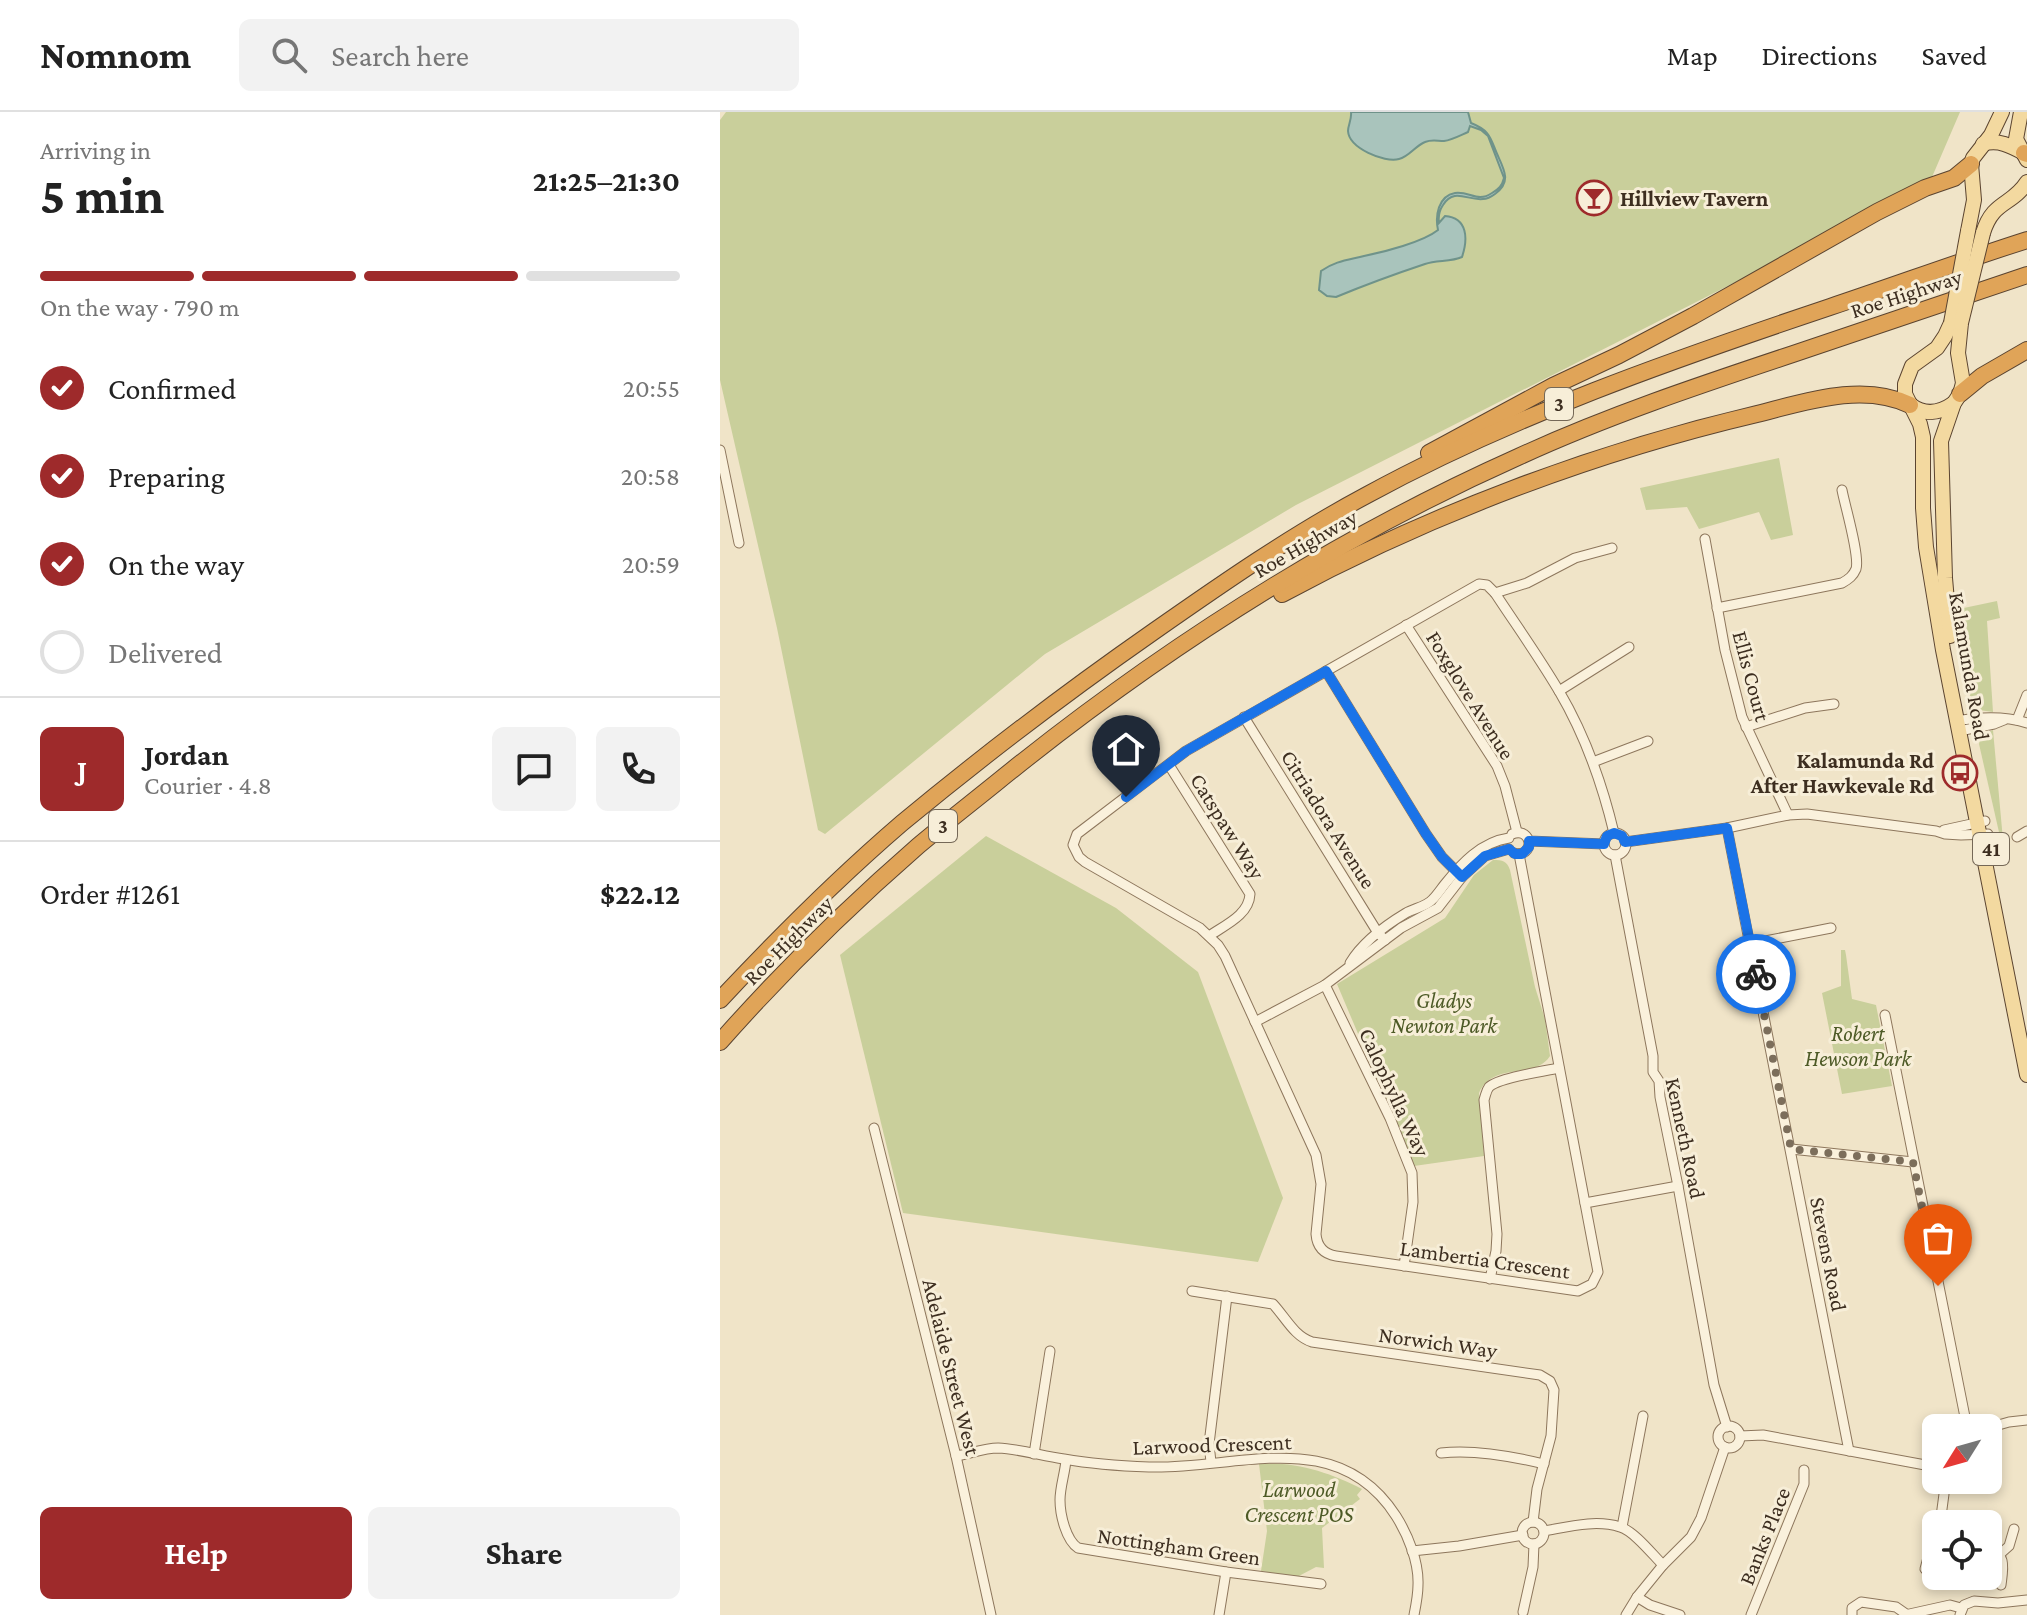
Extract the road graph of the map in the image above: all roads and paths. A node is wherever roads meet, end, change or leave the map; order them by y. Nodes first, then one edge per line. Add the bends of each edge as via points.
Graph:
1 (2002, 112) edge
2 (2021, 112) edge
3 (1983, 144) junction
4 (2026, 155) edge
5 (1971, 164) junction
6 (2027, 182) edge
7 (1976, 232) junction
8 (2027, 240) edge
9 (2027, 275) edge
10 (1956, 323) junction
11 (2027, 350) edge
12 (1957, 399) junction
13 (1910, 405) junction
14 (720, 450) edge
15 (1842, 490) dead end
16 (1705, 539) dead end
17 (739, 543) dead end
18 (1612, 548) dead end
19 (1275, 549) junction
20 (1495, 593) junction
21 (1717, 608) junction
22 (1406, 625) junction
23 (1629, 647) dead end
24 (1326, 671) junction
25 (1559, 691) junction
26 (2027, 695) edge
27 (1834, 704) dead end
28 (1244, 717) junction
29 (2022, 721) edge
30 (1962, 725) junction
31 (1746, 727) junction
32 (1648, 741) dead end
33 (1593, 762) junction
34 (1019, 765) junction
35 (1169, 765) junction
36 (1788, 815) junction
37 (1727, 828) junction
38 (1982, 828) junction
39 (2027, 831) edge
40 (1614, 833) junction
41 (2017, 837) dead end
42 (1511, 840) junction
43 (1529, 841) junction
44 (1625, 842) junction
45 (1604, 844) junction
46 (1519, 854) junction
47 (1615, 855) junction
48 (1458, 874) junction
49 (1831, 928) dead end
50 (1209, 936) junction
51 (1382, 936) junction
52 (1750, 944) junction
53 (1325, 985) junction
54 (720, 1000) edge
55 (1885, 1015) dead end
56 (1255, 1022) junction
57 (2027, 1037) edge
58 (720, 1042) edge
59 (1559, 1068) junction
60 (2027, 1075) edge
61 (874, 1128) dead end
62 (1791, 1149) junction
63 (1913, 1162) junction
64 (1678, 1186) junction
65 (1585, 1203) junction
66 (1404, 1266) junction
67 (1490, 1279) junction
68 (1192, 1291) dead end
69 (1227, 1296) junction
70 (1050, 1351) dead end
71 (1964, 1414) edge
72 (1643, 1416) dead end
73 (2027, 1420) edge
74 (2002, 1424) edge
75 (1727, 1427) junction
76 (1740, 1436) junction
77 (1725, 1447) junction
78 (1849, 1451) junction
79 (1441, 1453) dead end
80 (1034, 1454) junction
81 (956, 1456) junction
82 (1066, 1460) junction
83 (1211, 1462) junction
84 (1544, 1464) junction
85 (1922, 1464) edge
86 (1804, 1470) dead end
87 (1533, 1522) junction
88 (1622, 1527) junction
89 (2014, 1529) dead end
90 (1544, 1531) junction
91 (1523, 1535) junction
92 (1534, 1544) junction
93 (1412, 1551) junction
94 (2002, 1552) edge
95 (1663, 1565) junction
96 (1226, 1572) junction
97 (1321, 1584) dead end
98 (1637, 1597) junction
99 (2027, 1600) edge
100 (1523, 1612) dead end
101 (1960, 1612) edge
102 (991, 1615) edge
103 (1219, 1615) edge
104 (1414, 1615) edge
105 (1626, 1615) edge
106 (1680, 1615) edge
107 (1751, 1615) edge
108 (1852, 1615) edge
109 (1906, 1615) edge

1 - 3 main road
2 - 4 main road via 2016,139
3 - 4 main road via 2001,143
3 - 5 main road
5 - 7 main road, Kalamunda Road / 41
5 - 19 highway via 1954,178 1877,212 1693,316 1485,421 1382,479
6 - 7 main road, Kalamunda Road / 41
7 - 10 main road, Kalamunda Road / 41, bridge
8 - 19 highway, Roe Highway / 3 via 1593,390 1461,448
9 - 34 highway, Roe Highway / 3 via 1686,390 1517,457 1350,542 1243,605 1147,668
10 - 12 main road, Kalamunda Road / 41 via 1963,383
10 - 13 main road, Kalamunda Road / 41 via 1937,348 1912,366 1905,384
11 - 12 highway via 1982,376
12 - 13 main road via 1936,412
12 - 30 main road, Kalamunda Road / 41 via 1941,441 1945,578
13 - 30 main road, Kalamunda Road / 41 via 1923,437 1926,547
13 - 34 highway via 1881,395 1854,395 1790,406 1645,444 1490,498 1366,552 1240,616
14 - 17 street
15 - 21 street via 1857,561 1849,579
16 - 21 street, Ellis Court
18 - 20 street
19 - 54 highway, Roe Highway / 3 via 1092,675 900,825
20 - 22 street via 1487,585 1474,585
20 - 25 street
21 - 31 street, Ellis Court
22 - 24 street
22 - 42 street, Foxglove Avenue via 1497,766 1505,786
23 - 25 street
24 - 28 street
24 - 48 street via 1426,834
25 - 33 street
26 - 29 street
27 - 31 street
28 - 35 street
28 - 51 street, Citriadora Avenue
29 - 30 street via 1990,717
30 - 38 main road, Kalamunda Road / 41
31 - 36 street, Ellis Court
32 - 33 street
33 - 40 street
34 - 58 highway, Roe Highway / 3 via 918,846
35 - 50 street, Catspaw Way via 1250,894 1245,910
35 - 50 street via 1077,834 1073,845 1085,862
36 - 37 street
36 - 38 street via 1945,834
37 - 44 street
37 - 52 street, Stevens Road
38 - 57 main road, Kalamunda Road / 41
38 - 60 main road, Kalamunda Road / 41
39 - 41 street
40 - 44 street
40 - 45 street
42 - 43 street via 1524,834
42 - 46 street
42 - 48 street
43 - 45 street
43 - 46 street
44 - 47 street
45 - 47 street
46 - 59 street, Lambertia Crescent
47 - 64 street, Kenneth Road
48 - 51 street via 1438,908
49 - 52 street
50 - 56 street via 1225,956
51 - 53 street
52 - 62 street, Stevens Road
53 - 56 street
53 - 66 street, Calophylla Way via 1412,1173
55 - 63 street
56 - 66 street, Lambertia Crescent via 1316,1155 1320,1247 1329,1255
59 - 65 street, Lambertia Crescent
59 - 67 street via 1502,1080 1486,1093 1497,1234
61 - 81 street, Adelaide Street West
62 - 63 street
62 - 78 street, Stevens Road
63 - 71 street
64 - 65 street
64 - 75 street, Kenneth Road via 1714,1385
65 - 67 street, Lambertia Crescent via 1598,1272 1592,1284 1578,1291
66 - 67 street, Lambertia Crescent
68 - 69 street, Norwich Way
69 - 83 street
69 - 84 street, Norwich Way via 1273,1304 1297,1334 1312,1342 1540,1375 1554,1390
70 - 80 street
72 - 88 street
73 - 74 street
75 - 76 street
75 - 77 street via 1718,1436
76 - 77 street via 1734,1447
76 - 78 street via 1763,1435
77 - 95 street via 1701,1518 1691,1537
78 - 85 street
79 - 84 street
80 - 81 street, Larwood Crescent via 995,1448
80 - 82 street, Larwood Crescent
81 - 102 street, Adelaide Street West
82 - 83 street, Larwood Crescent via 1168,1468
82 - 96 street, Nottingham Green via 1060,1499 1073,1546
83 - 93 street, Larwood Crescent via 1300,1458 1329,1464 1376,1490 1399,1521
84 - 87 street, Norwich Way
86 - 107 street, Banks Place via 1804,1484
87 - 90 street
87 - 91 street
88 - 90 street via 1596,1524
88 - 95 street
89 - 94 street
90 - 92 street
91 - 92 street
91 - 93 street
92 - 100 street
93 - 104 street, Larwood Crescent via 1419,1584
95 - 98 street
96 - 97 street, Nottingham Green
96 - 103 street
98 - 105 street
98 - 106 street
99 - 101 street via 1974,1601
101 - 109 street via 1950,1605
108 - 109 street via 1861,1602 1896,1607

